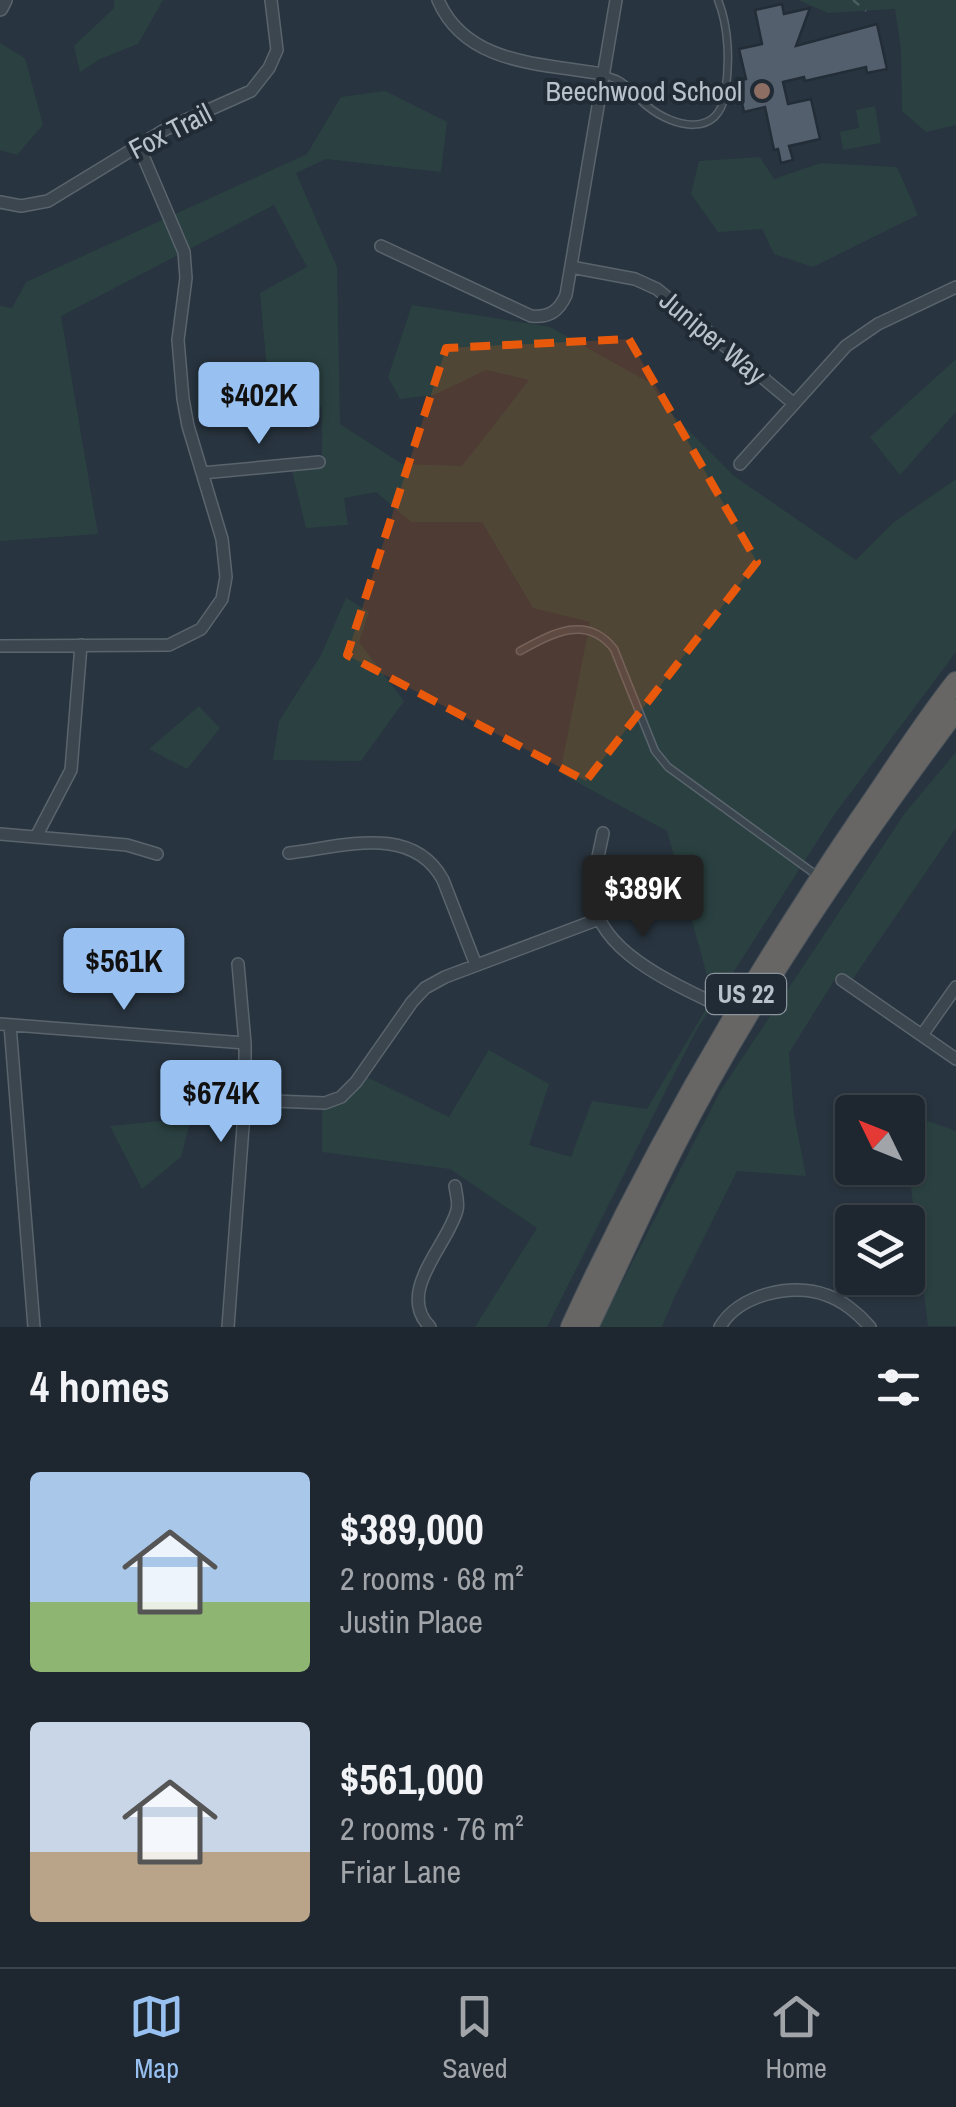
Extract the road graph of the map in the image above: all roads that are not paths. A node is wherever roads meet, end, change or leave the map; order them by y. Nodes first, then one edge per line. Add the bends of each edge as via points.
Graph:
1 (4, 0) edge
2 (272, 0) edge
3 (438, 0) edge
4 (616, 0) edge
5 (718, 0) edge
6 (0, 8) edge
7 (602, 74) junction
8 (138, 144) junction
9 (0, 202) edge
10 (381, 246) dead end
11 (571, 266) junction
12 (956, 287) edge
13 (793, 403) junction
14 (319, 462) dead end
15 (740, 464) dead end
16 (202, 473) junction
17 (0, 646) edge
18 (80, 646) junction
19 (520, 651) dead end
20 (956, 682) edge
21 (952, 716) edge
22 (603, 833) dead end
23 (0, 834) edge
24 (36, 835) junction
25 (289, 853) dead end
26 (158, 854) dead end
27 (820, 878) junction
28 (599, 919) junction
29 (238, 964) dead end
30 (476, 965) junction
31 (842, 980) dead end
32 (956, 986) edge
33 (734, 1013) junction
34 (5, 1025) edge
35 (922, 1035) junction
36 (244, 1043) junction
37 (956, 1059) edge
38 (245, 1100) junction
39 (456, 1186) dead end
40 (34, 1327) edge
41 (228, 1327) edge
42 (430, 1327) edge
43 (571, 1327) edge
44 (588, 1327) edge
45 (720, 1327) edge
46 (870, 1327) edge

1 - 6 street
2 - 8 street, Fox Trail via 277,50 258,84
3 - 7 street via 458,32 490,54
4 - 7 street
5 - 7 lane via 726,85 712,121 682,124
7 - 11 street
8 - 9 street, Fox Trail via 48,201
8 - 16 street via 184,252 178,340 183,399
10 - 11 street via 531,316 546,316 562,305
11 - 13 street, Juniper Way via 657,289
12 - 13 street via 860,335
13 - 15 street
14 - 16 street
16 - 18 street via 226,558 222,599 212,618 189,638 168,645
17 - 18 street
18 - 24 street via 71,770
19 - 27 lane via 572,629 586,627 604,637 668,767
20 - 27 highway, US 22
21 - 44 highway, US 22 via 746,1020 675,1146
22 - 28 street via 594,877
23 - 24 street
24 - 26 street
25 - 30 street via 380,842 419,852 443,880
27 - 33 highway, US 22
28 - 30 street
28 - 33 street via 629,956
29 - 36 street
30 - 38 street via 425,988 356,1082 334,1099
31 - 35 street
32 - 35 street
33 - 43 highway, US 22 via 650,1162
34 - 36 street
34 - 40 street
35 - 37 street
36 - 38 street
38 - 41 street
39 - 42 street via 458,1208 418,1295
45 - 46 street via 744,1303 798,1290 826,1294

